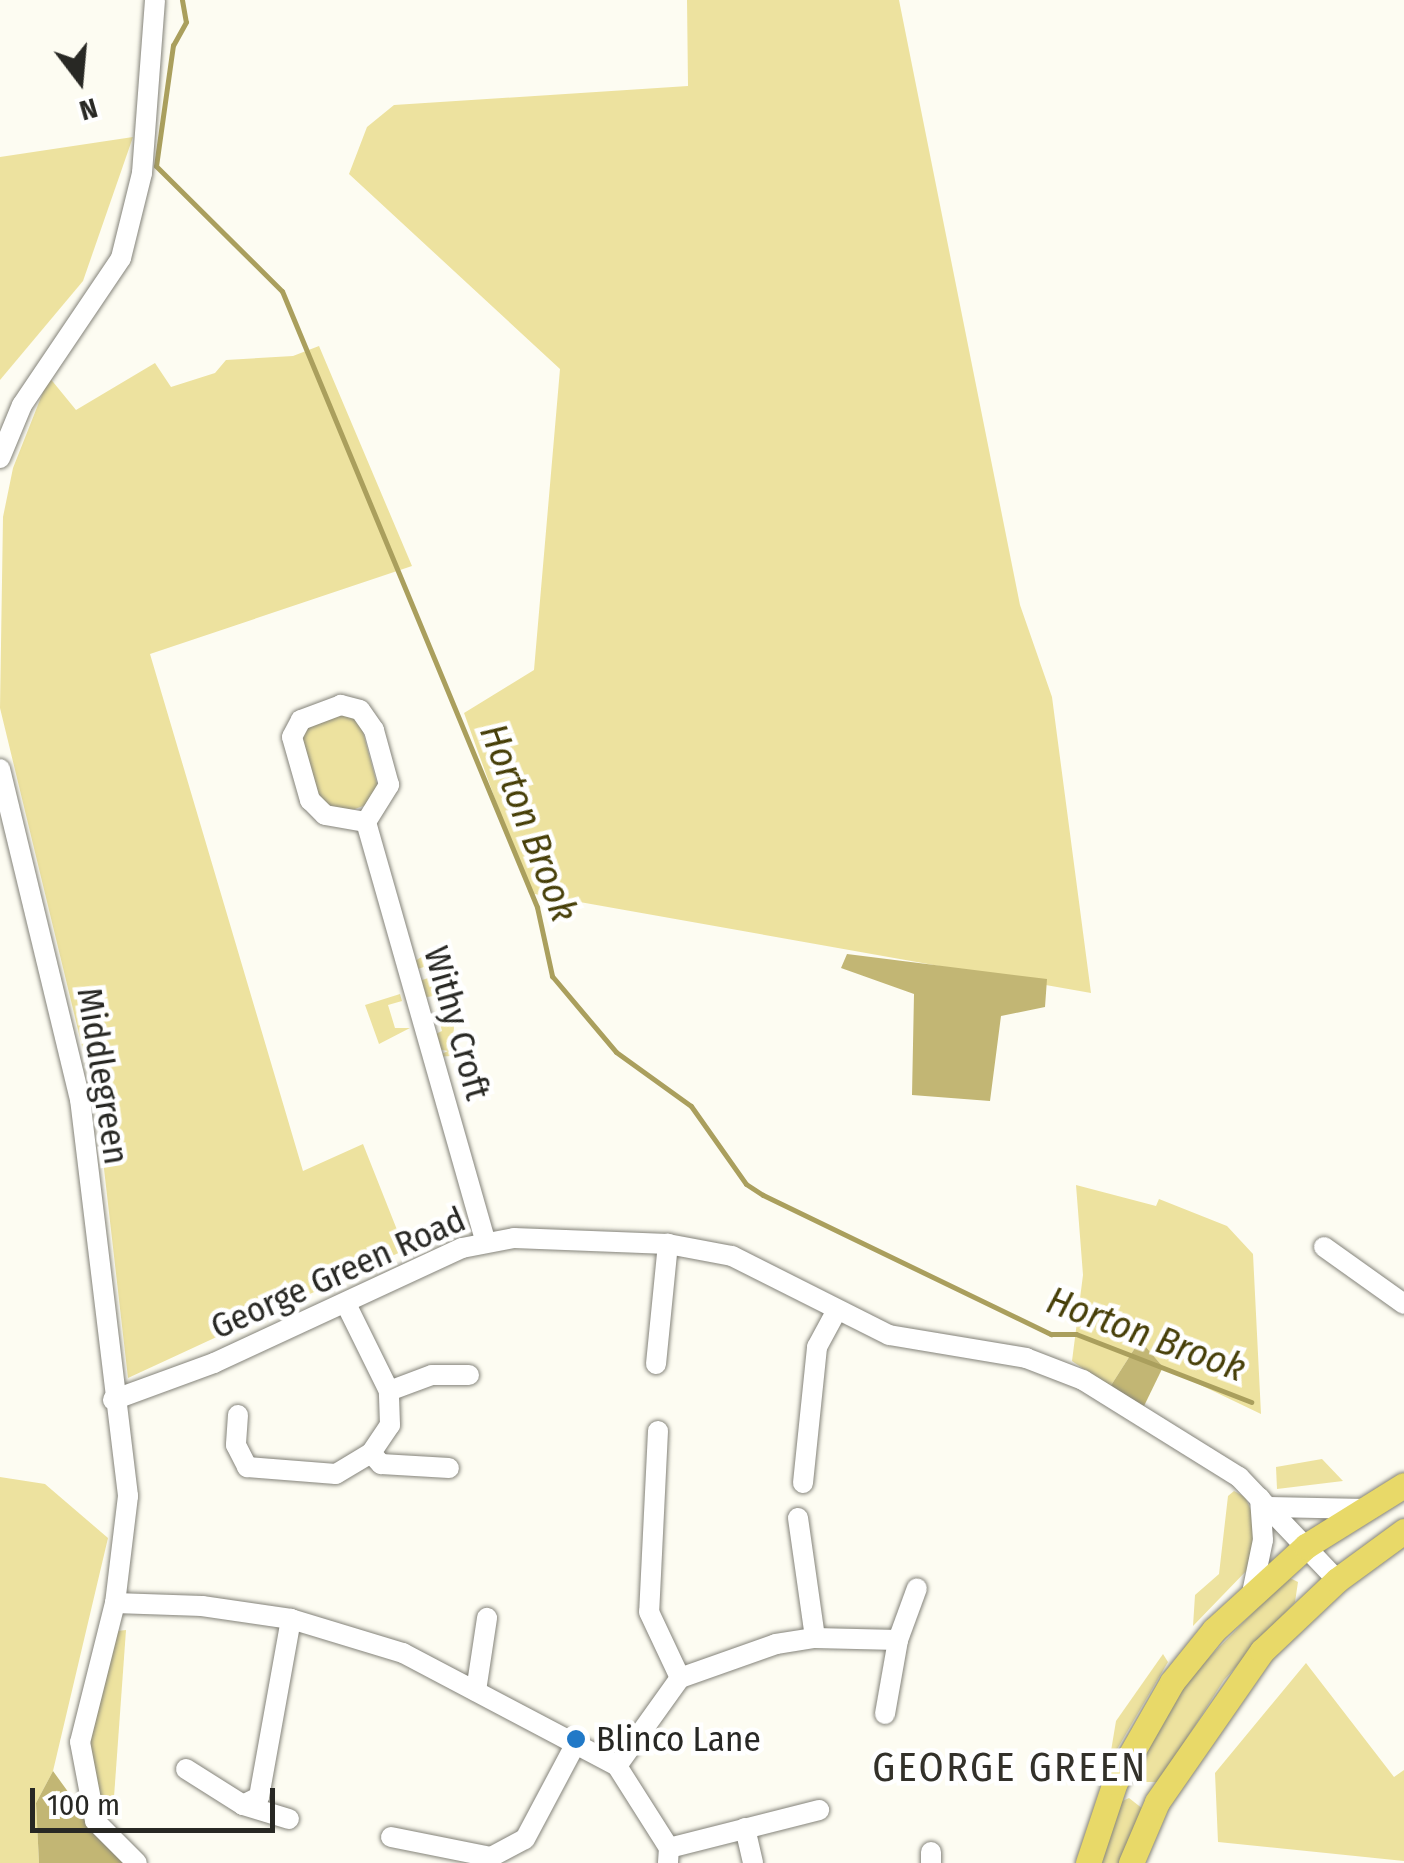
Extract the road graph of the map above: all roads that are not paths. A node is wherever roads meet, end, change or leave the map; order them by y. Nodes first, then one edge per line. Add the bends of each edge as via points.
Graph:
1 (155, 0) edge
2 (0, 458) edge
3 (0, 769) edge
4 (366, 822) junction
5 (484, 1242) junction
6 (668, 1244) junction
7 (1324, 1247) dead end
8 (346, 1304) junction
9 (1404, 1304) edge
10 (838, 1310) junction
11 (656, 1364) dead end
12 (469, 1376) dead end
13 (389, 1391) junction
14 (113, 1400) junction
15 (238, 1415) dead end
16 (658, 1431) dead end
17 (372, 1453) junction
18 (449, 1468) dead end
19 (803, 1483) dead end
20 (1404, 1486) edge
21 (1264, 1503) junction
22 (1366, 1509) junction
23 (798, 1518) dead end
24 (1404, 1531) edge
25 (1306, 1546) junction
26 (1337, 1580) junction
27 (917, 1588) dead end
28 (1252, 1593) junction
29 (115, 1604) junction
30 (486, 1618) dead end
31 (291, 1619) junction
32 (816, 1638) junction
33 (898, 1640) junction
34 (680, 1678) junction
35 (476, 1690) junction
36 (885, 1714) dead end
37 (574, 1747) junction
38 (618, 1766) junction
39 (186, 1769) dead end
40 (244, 1805) junction
41 (820, 1810) dead end
42 (289, 1819) dead end
43 (745, 1828) junction
44 (392, 1837) dead end
45 (668, 1856) edge
46 (138, 1863) edge
47 (753, 1863) edge
48 (1088, 1863) edge
49 (1132, 1863) edge

1 - 2 street via 142,173 121,258 22,405
3 - 14 street, Middlegreen via 80,1099
4 - 4 street via 389,785 374,730 360,710 341,706 301,720 292,737 310,800 326,815
4 - 5 street, Withy Croft
5 - 6 street, George Green Road
5 - 8 street, George Green Road
6 - 10 street, George Green Road via 732,1256
6 - 11 street
7 - 9 street
8 - 13 street
8 - 14 street, George Green Road
10 - 19 street via 817,1347
10 - 21 street, George Green Road via 889,1335 1026,1358 1083,1380 1238,1476
12 - 13 street via 432,1375
13 - 17 street via 390,1425
14 - 29 street, Middlegreen via 128,1496
15 - 17 street via 236,1445 247,1467 336,1474
16 - 34 street via 649,1612
17 - 18 street via 381,1464
20 - 22 main road
21 - 22 street
21 - 25 street, George Green Road
21 - 28 street
22 - 25 main road
23 - 32 street
24 - 26 main road
25 - 26 street, George Green Road
25 - 28 main road
26 - 49 main road via 1262,1652 1216,1710 1157,1802
27 - 33 street
28 - 48 main road via 1172,1682 1115,1782
29 - 31 street via 202,1606
29 - 46 street, Middlegreen via 80,1742 95,1821
30 - 35 street
31 - 35 street via 403,1653
31 - 40 street via 259,1797
32 - 33 street
32 - 34 street
33 - 36 street
34 - 38 street
35 - 37 street
37 - 38 street
37 - 44 street via 525,1839 491,1857
38 - 45 street
39 - 40 street
40 - 42 street
41 - 43 street
43 - 45 street
43 - 47 street

